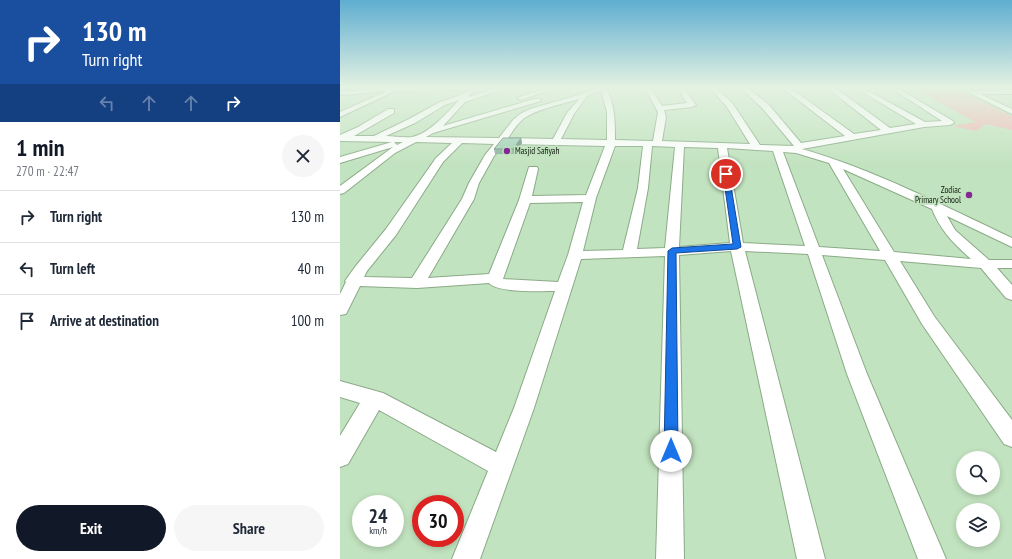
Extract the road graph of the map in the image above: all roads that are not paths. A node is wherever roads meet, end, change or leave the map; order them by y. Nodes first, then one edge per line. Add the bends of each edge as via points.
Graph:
1 (388, 113) edge
2 (424, 113) edge
3 (450, 113) edge
4 (468, 113) edge
5 (496, 113) edge
6 (530, 113) edge
7 (571, 113) edge
8 (612, 113) edge
9 (661, 113) edge
10 (735, 113) edge
11 (771, 113) edge
12 (820, 113) edge
13 (864, 113) edge
14 (903, 113) edge
15 (934, 113) edge
16 (445, 119) junction
17 (924, 125) junction
18 (888, 131) junction
19 (428, 133) junction
20 (854, 138) junction
21 (374, 139) junction
22 (405, 139) junction
23 (417, 139) junction
24 (460, 140) junction
25 (340, 141) edge
26 (502, 141) junction
27 (556, 141) junction
28 (611, 142) junction
29 (652, 143) junction
30 (680, 144) junction
31 (722, 145) junction
32 (756, 146) junction
33 (777, 148) junction
34 (798, 148) junction
35 (340, 160) edge
36 (833, 161) junction
37 (533, 169) dead end
38 (340, 191) edge
39 (590, 198) junction
40 (524, 200) junction
41 (937, 207) junction
42 (1012, 243) edge
43 (737, 247) junction
44 (672, 251) junction
45 (813, 251) junction
46 (629, 254) junction
47 (575, 255) junction
48 (890, 256) junction
49 (984, 264) junction
50 (1012, 264) edge
51 (495, 278) junction
52 (353, 281) junction
53 (417, 284) junction
54 (564, 287) junction
55 (1012, 295) edge
56 (340, 310) edge
57 (340, 389) edge
58 (376, 399) junction
59 (1012, 437) edge
60 (340, 457) edge
61 (501, 466) junction
62 (466, 559) edge
63 (670, 559) edge
64 (811, 559) edge
65 (932, 559) edge

1 - 25 street
2 - 21 street
3 - 16 street
4 - 16 street
5 - 19 street
6 - 26 street via 523,116
7 - 27 street
8 - 28 street
9 - 29 street
10 - 32 street
11 - 34 street
12 - 20 street
13 - 18 street
14 - 17 street
15 - 17 street via 950,123
16 - 19 street
17 - 18 street
18 - 20 street
19 - 23 street
20 - 34 street
21 - 22 street
21 - 25 street
22 - 23 street
22 - 35 street
23 - 24 street
23 - 38 street via 392,151
24 - 26 street
24 - 52 street via 439,160 391,232
26 - 27 street
26 - 53 street via 490,155 468,199
27 - 28 street
28 - 29 street
28 - 39 street
29 - 30 street
29 - 46 street
30 - 31 street
30 - 44 street
31 - 32 street
31 - 43 street
32 - 33 street
33 - 34 street
33 - 45 street
34 - 36 street
36 - 41 street
36 - 48 street
37 - 40 street
39 - 40 street
39 - 47 street
40 - 51 street
41 - 42 street
41 - 49 street via 944,226
43 - 44 street
43 - 45 street
43 - 64 street
44 - 46 street
44 - 63 street
45 - 48 street
45 - 65 street via 857,374
46 - 47 street
47 - 54 street
48 - 49 street
48 - 59 street via 928,320
49 - 50 street
49 - 55 street
51 - 53 street
51 - 54 street via 500,284
52 - 53 street
52 - 56 street
54 - 61 street via 524,408
57 - 58 street
58 - 60 street via 368,408
58 - 61 street
61 - 62 street

